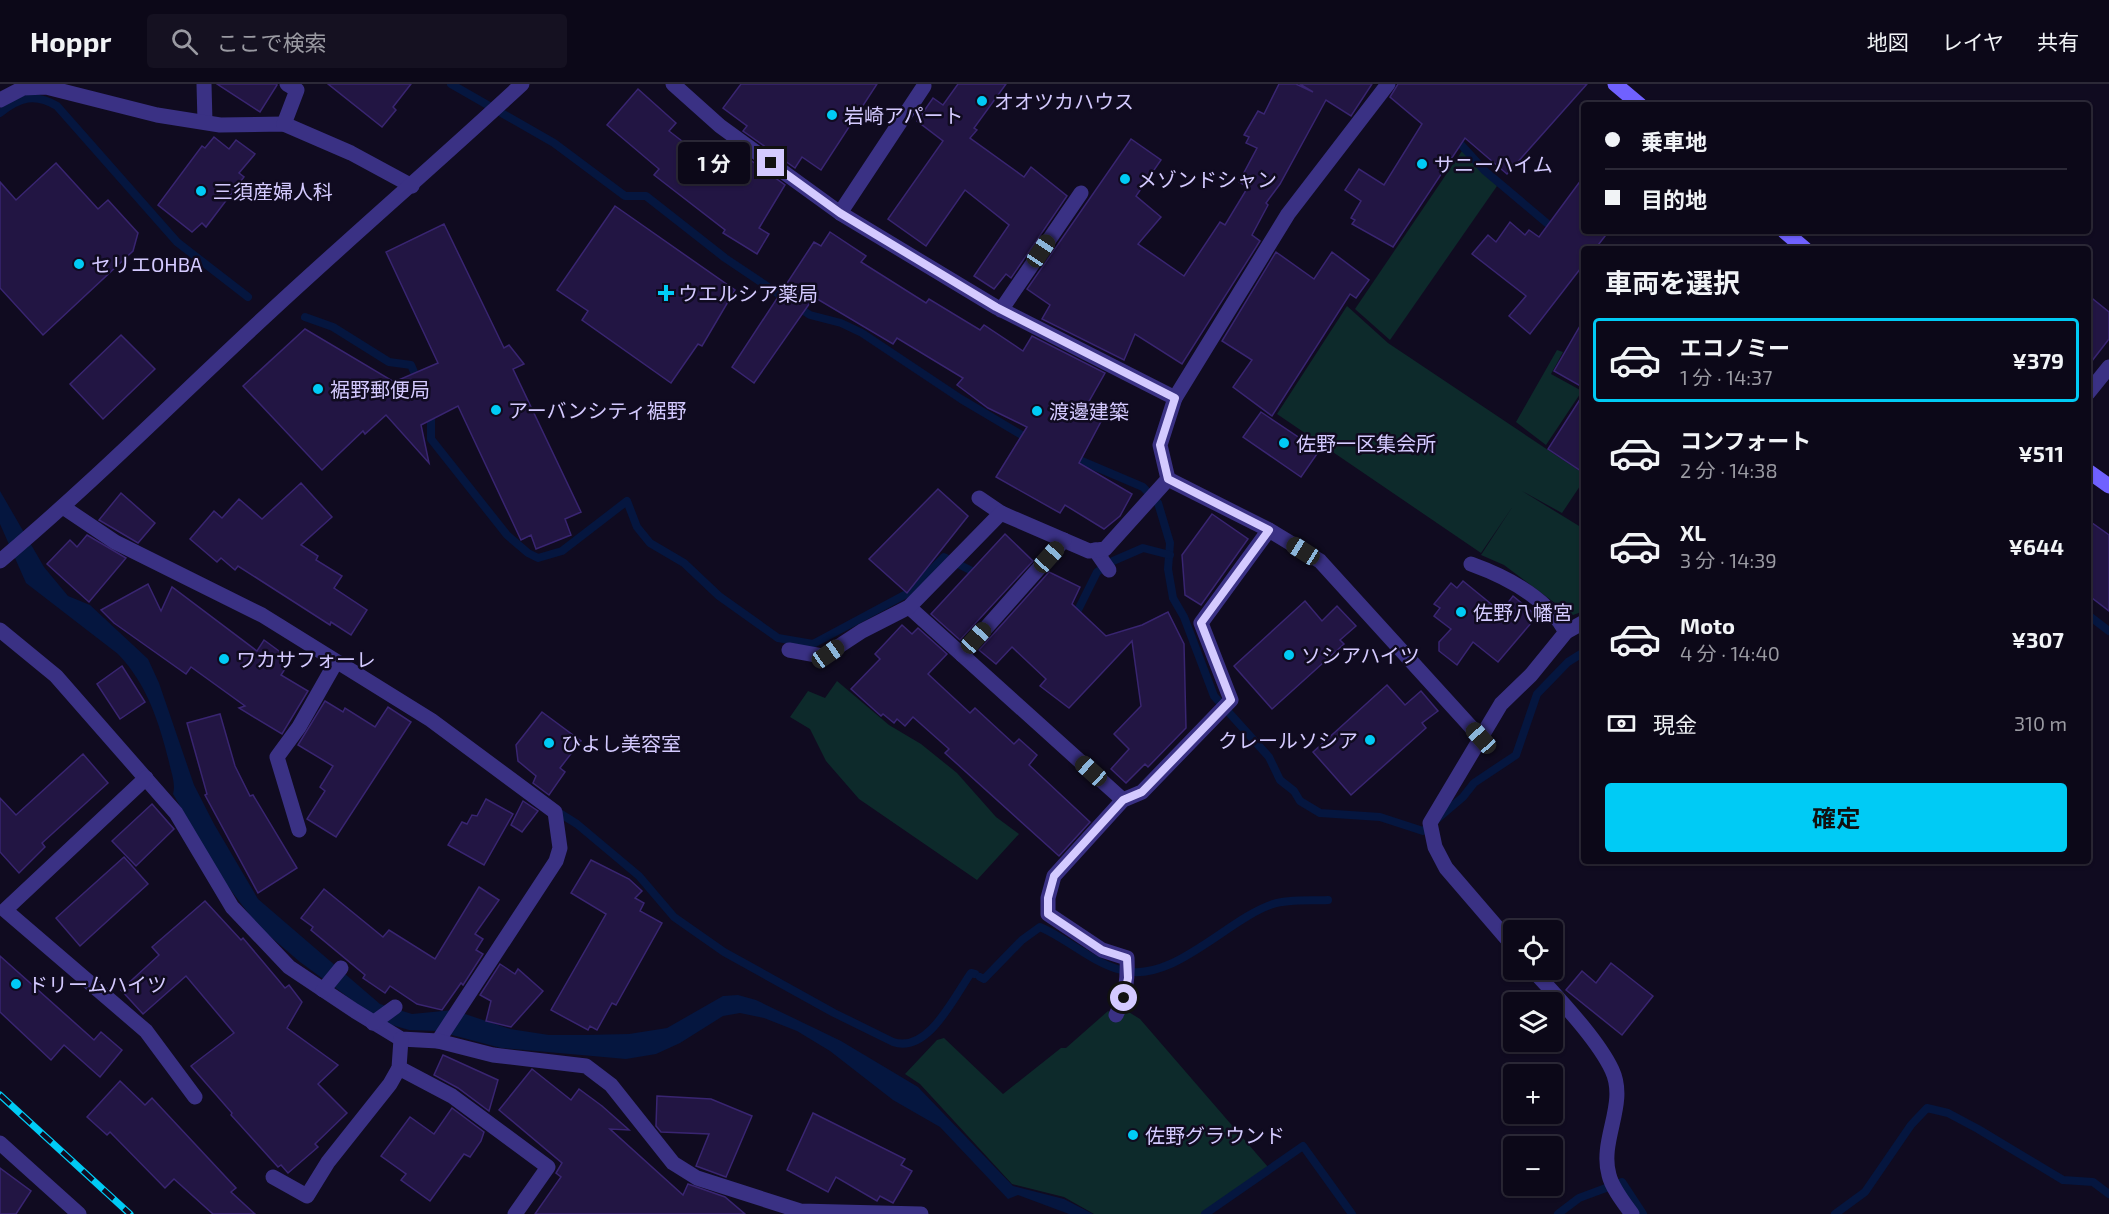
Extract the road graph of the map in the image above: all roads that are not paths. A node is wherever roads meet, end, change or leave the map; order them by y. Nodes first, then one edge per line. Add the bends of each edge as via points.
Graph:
1 (204, 84) edge
2 (287, 84) edge
3 (522, 84) edge
4 (1388, 84) edge
5 (1616, 84) edge
6 (924, 86) dead end
7 (683, 87) edge
8 (0, 100) edge
9 (1637, 102) edge
10 (205, 122) junction
11 (284, 124) junction
12 (412, 186) junction
13 (1081, 193) dead end
14 (840, 213) junction
15 (1788, 234) edge
16 (1802, 246) edge
17 (1001, 310) junction
18 (2109, 367) edge
19 (2091, 389) edge
20 (1175, 398) junction
21 (2091, 473) edge
22 (1168, 479) junction
23 (2109, 486) edge
24 (979, 498) dead end
25 (63, 507) junction
26 (1001, 513) junction
27 (1269, 530) junction
28 (1064, 540) junction
29 (1095, 550) junction
30 (0, 561) edge
31 (1472, 564) dead end
32 (1109, 570) dead end
33 (909, 607) junction
34 (1581, 624) edge
35 (0, 630) edge
36 (1566, 632) junction
37 (789, 650) dead end
38 (962, 655) junction
39 (336, 662) junction
40 (1481, 738) junction
41 (146, 778) junction
42 (1123, 800) junction
43 (299, 830) dead end
44 (1503, 934) edge
45 (341, 968) dead end
46 (1541, 980) edge
47 (323, 990) junction
48 (395, 1006) dead end
49 (1116, 1015) dead end
50 (373, 1023) junction
51 (401, 1039) junction
52 (438, 1041) junction
53 (399, 1068) junction
54 (195, 1097) dead end
55 (0, 1143) edge
56 (273, 1177) dead end
57 (79, 1214) edge
58 (515, 1214) edge
59 (921, 1214) edge
60 (1632, 1214) edge

1 - 10 street
2 - 11 street via 297,90
3 - 12 street
4 - 20 street via 1288,214
5 - 9 main road
6 - 14 street
7 - 14 street via 720,126
8 - 10 street via 23,88 46,87 157,115
10 - 11 street
11 - 12 street via 351,153
12 - 25 street via 271,310
13 - 17 street
14 - 17 street
15 - 16 main road
17 - 20 street
18 - 19 street
20 - 22 street via 1160,445
21 - 23 main road
22 - 27 street
22 - 29 street via 1105,549
24 - 26 street
25 - 30 street
25 - 39 street via 115,542 262,615
26 - 28 street
26 - 33 street
27 - 40 street via 1320,561
27 - 42 street via 1201,623 1231,700 1142,792
28 - 29 street
28 - 38 street
29 - 32 street
31 - 36 street via 1497,573 1534,597 1557,616
33 - 37 street via 828,654
33 - 38 street
34 - 36 street
35 - 41 street via 56,676
36 - 40 street via 1502,704
38 - 42 street
39 - 43 street via 277,757
39 - 52 street via 431,720 555,812 560,848 556,861
40 - 44 street via 1430,823 1446,868
41 - 47 street via 176,813 232,908 289,967
41 - 54 street via 5,909 146,1030
42 - 49 street via 1054,876 1048,898 1048,914 1102,950 1127,958 1124,998
45 - 47 street
46 - 60 street via 1612,1071 1617,1098 1609,1175
47 - 50 street
48 - 50 street
50 - 51 street
51 - 52 street
51 - 53 street
52 - 59 street via 494,1055 586,1066 611,1085 673,1163 697,1178 800,1211
53 - 56 street via 307,1196
53 - 58 street via 452,1096 548,1167
55 - 57 street

